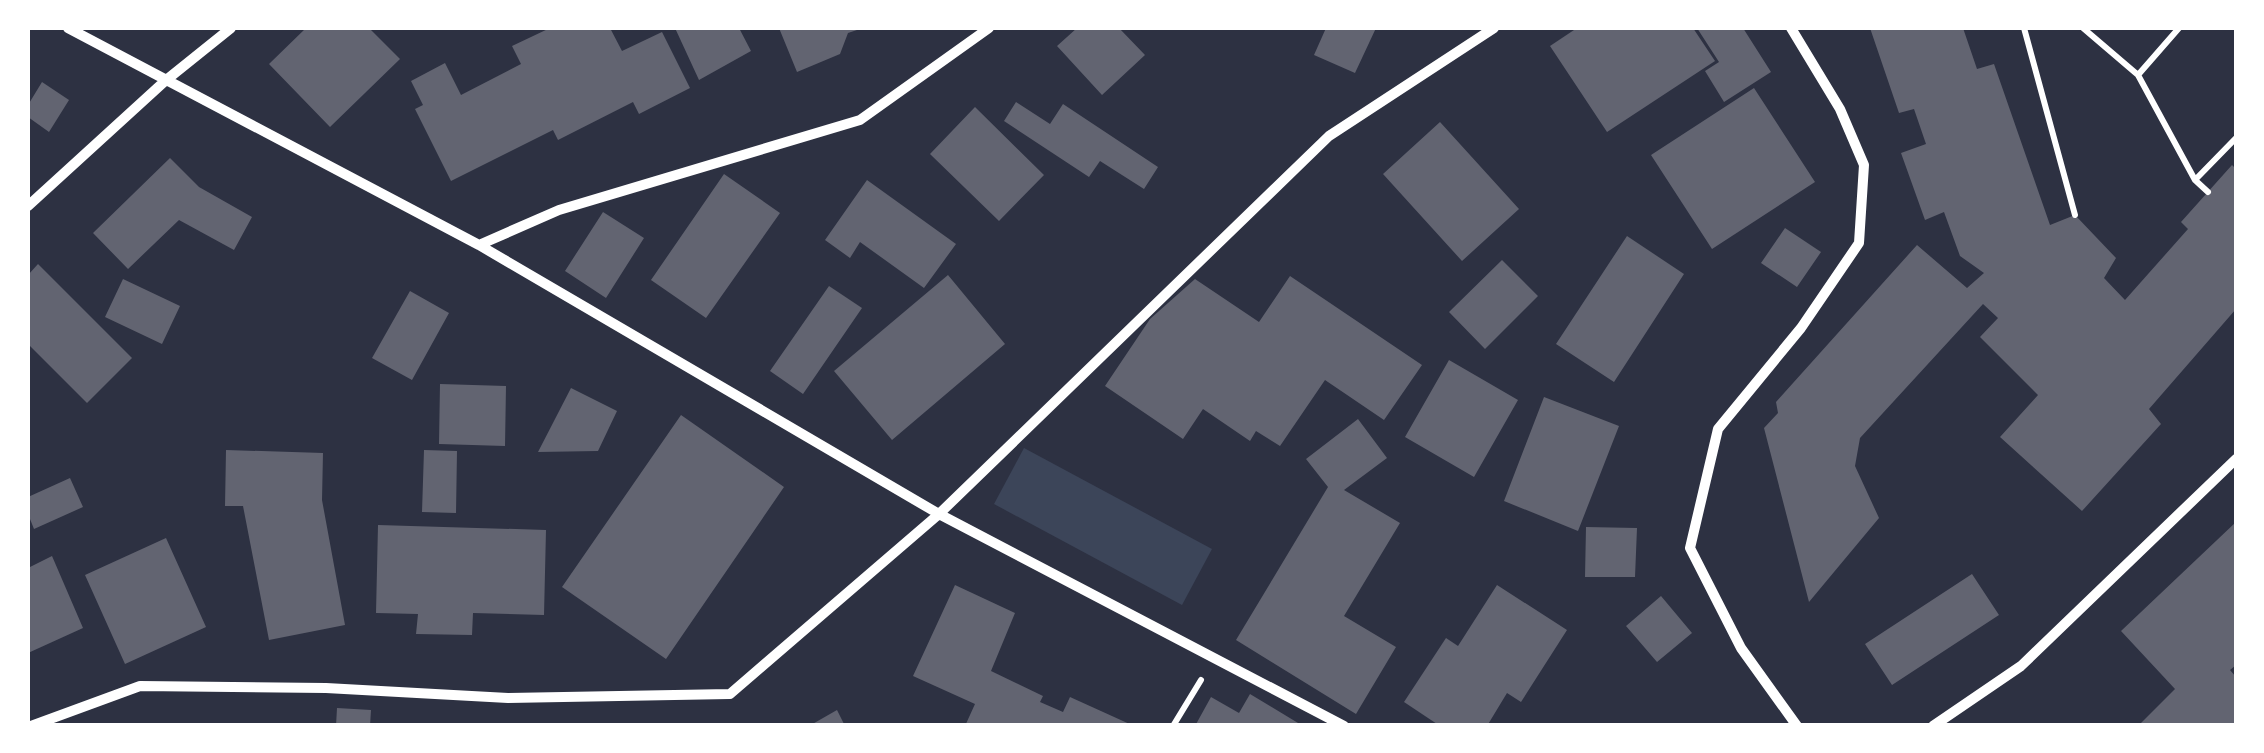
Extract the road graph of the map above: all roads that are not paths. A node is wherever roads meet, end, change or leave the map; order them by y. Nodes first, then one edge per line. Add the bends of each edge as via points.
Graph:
1 (68, 28) edge
2 (231, 28) edge
3 (989, 28) edge
4 (1494, 28) edge
5 (1790, 28) edge
6 (165, 81) junction
7 (28, 206) edge
8 (479, 245) junction
9 (2236, 459) edge
10 (939, 514) junction
11 (31, 726) edge
12 (1344, 726) edge
13 (1797, 726) edge
14 (1932, 726) edge

1 - 6 street
2 - 6 street
3 - 8 street via 860,120 559,210
4 - 10 street via 1329,136
5 - 13 street via 1840,109 1864,165 1859,243 1801,328 1718,429 1690,548 1742,648
6 - 7 street
6 - 8 street
8 - 10 street
9 - 14 street via 2021,666
10 - 11 street via 730,694 508,698 140,686
10 - 12 street

